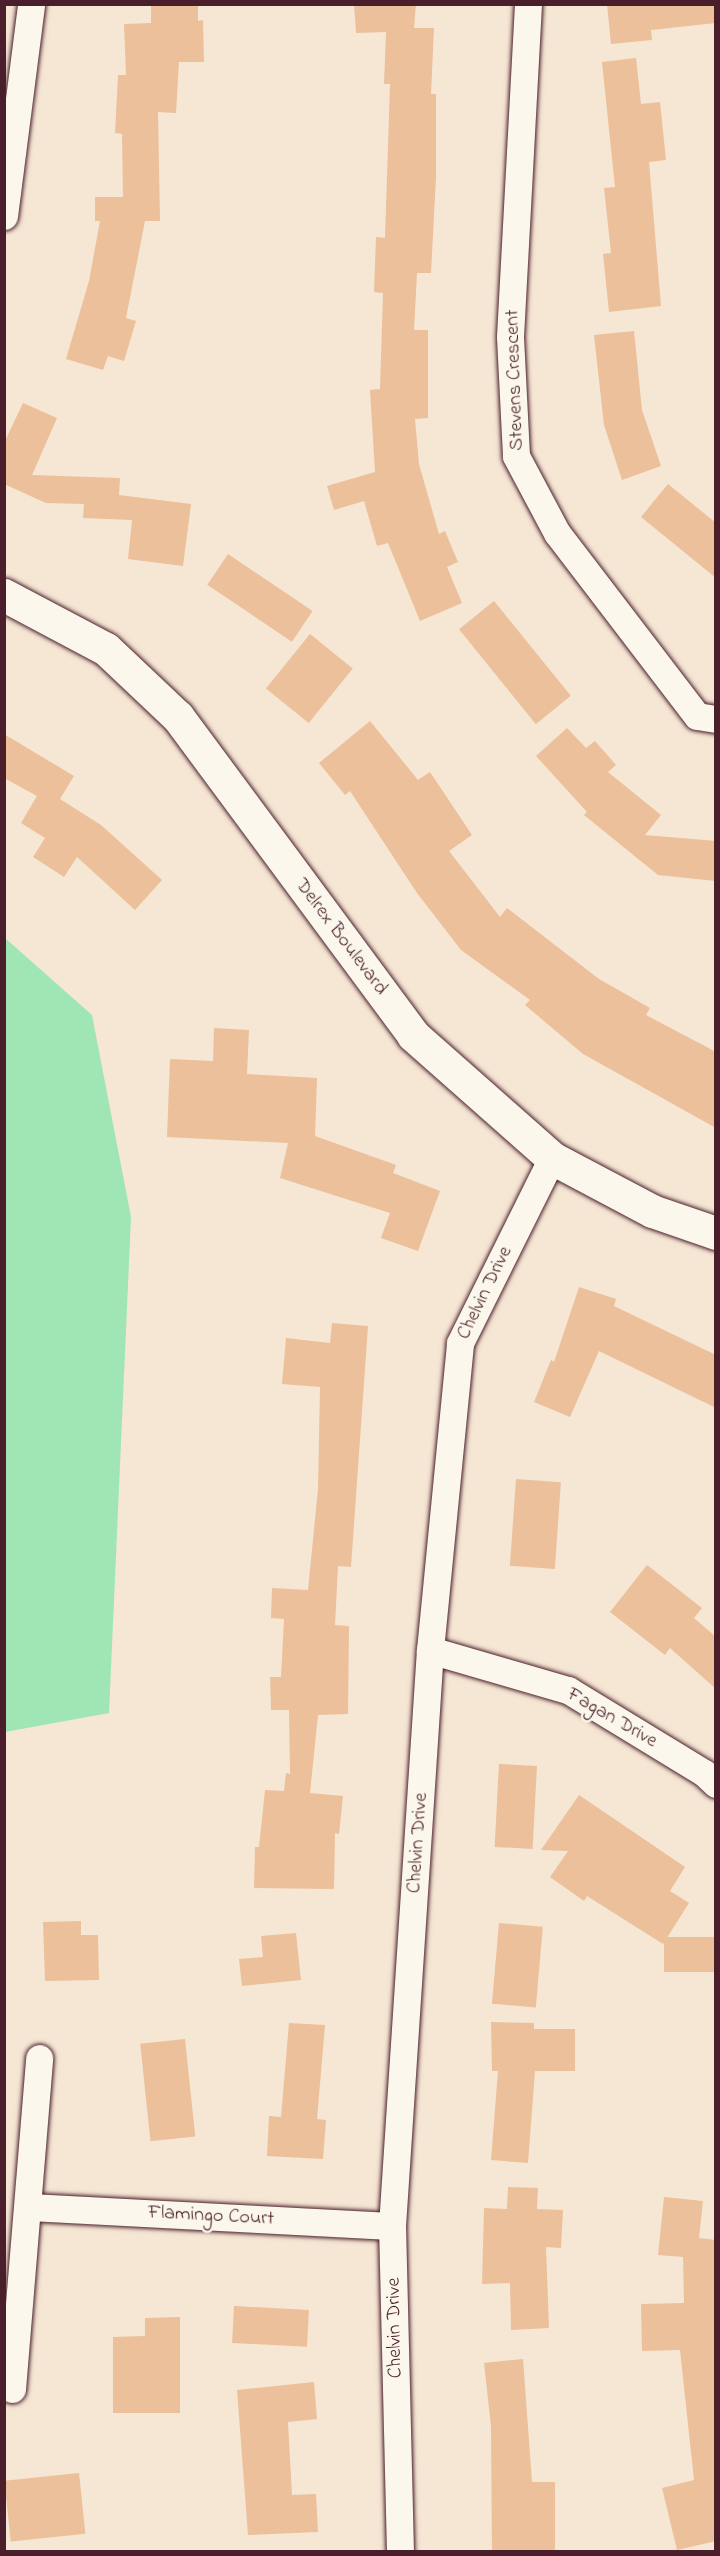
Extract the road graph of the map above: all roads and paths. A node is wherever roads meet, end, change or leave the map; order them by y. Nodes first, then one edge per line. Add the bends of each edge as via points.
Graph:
1 (32, 4) edge
2 (528, 4) edge
3 (4, 216) edge
4 (4, 595) edge
5 (716, 719) edge
6 (552, 1158) junction
7 (716, 1233) edge
8 (430, 1650) junction
9 (716, 1784) edge
10 (39, 2058) dead end
11 (29, 2207) junction
12 (392, 2226) junction
13 (12, 2389) dead end
14 (400, 2552) edge

1 - 3 street
2 - 5 street, Stevens Crescent via 510,337 516,456 557,533 697,716
4 - 6 street, Delrex Boulevard via 106,649 178,717 413,1035
6 - 7 street, Delrex Boulevard via 652,1211
6 - 8 street, Chelvin Drive via 460,1343
8 - 9 street, Fagan Drive via 568,1690
8 - 12 street, Chelvin Drive
10 - 11 street
11 - 12 street, Flamingo Court
11 - 13 street
12 - 14 street, Chelvin Drive

